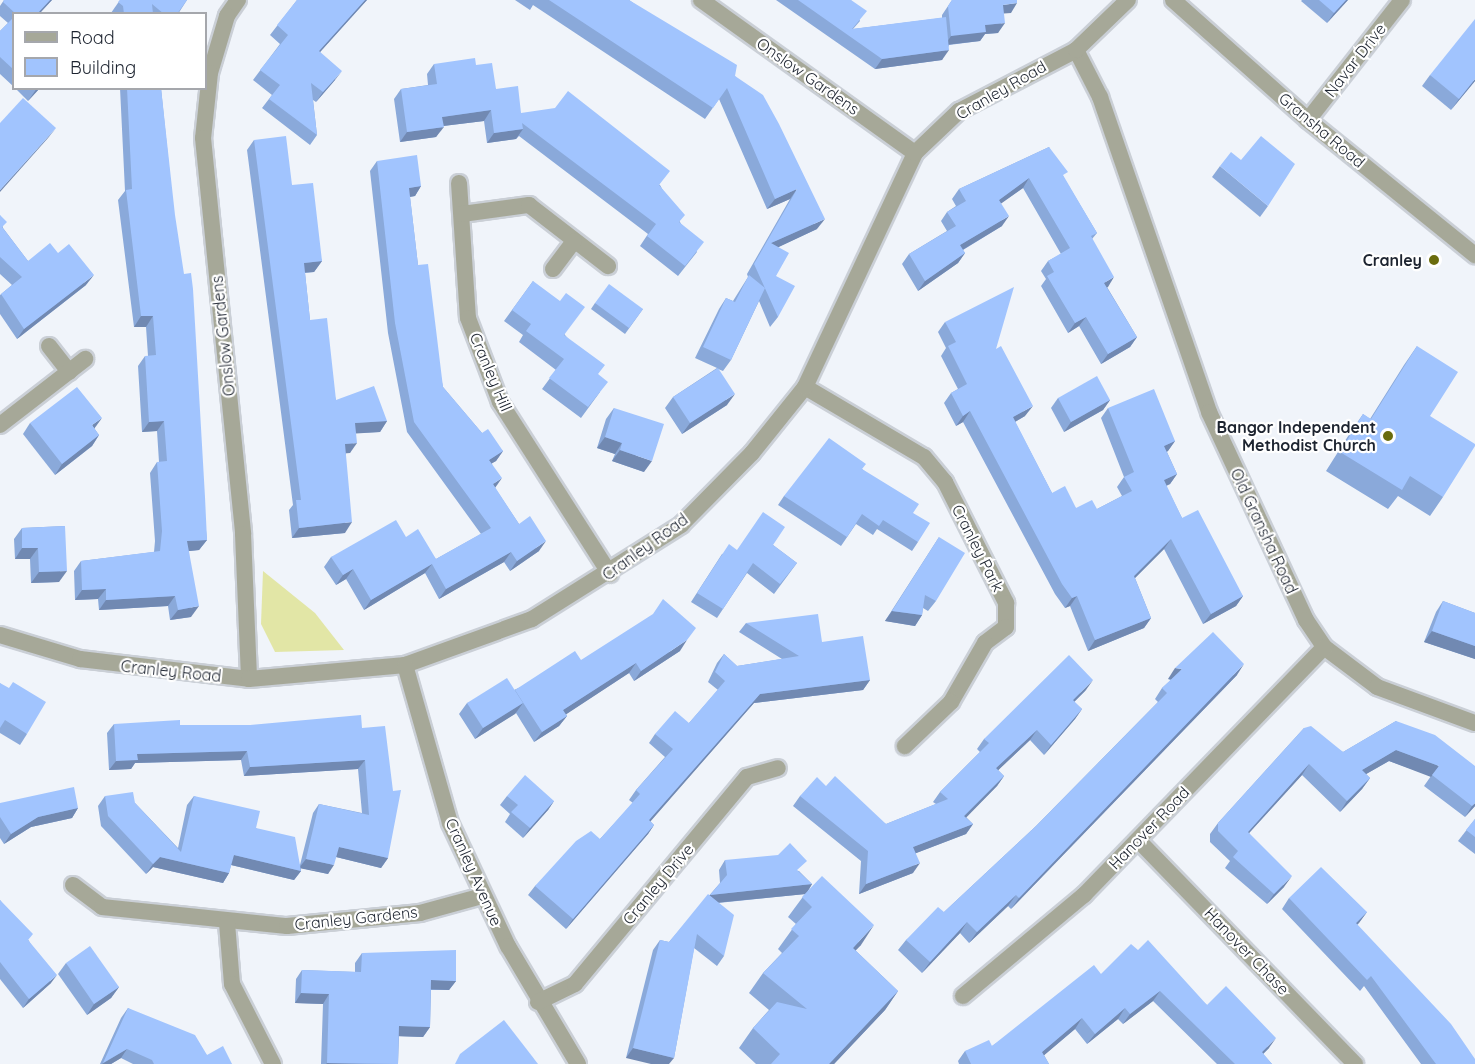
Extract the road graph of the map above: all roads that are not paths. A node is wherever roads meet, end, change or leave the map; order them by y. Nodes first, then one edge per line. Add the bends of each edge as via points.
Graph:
1 (238, 0) edge
2 (701, 0) edge
3 (1128, 0) edge
4 (1173, 0) edge
5 (1402, 0) edge
6 (1076, 50) junction
7 (1308, 120) junction
8 (915, 153) junction
9 (459, 183) dead end
10 (462, 214) junction
11 (574, 241) junction
12 (1475, 255) edge
13 (608, 266) dead end
14 (553, 269) dead end
15 (49, 346) dead end
16 (85, 359) dead end
17 (69, 372) junction
18 (805, 387) junction
19 (0, 425) edge
20 (610, 574) junction
21 (0, 635) edge
22 (1324, 647) junction
23 (405, 665) junction
24 (249, 679) junction
25 (1475, 723) edge
26 (905, 746) dead end
27 (778, 768) dead end
28 (1138, 840) junction
29 (73, 885) dead end
30 (482, 896) junction
31 (227, 923) junction
32 (963, 996) dead end
33 (538, 1002) junction
34 (1354, 1063) edge
35 (273, 1064) edge
36 (578, 1064) edge

1 - 24 street, Onslow Gardens via 228,16 210,73 203,138 243,534
2 - 8 street, Onslow Gardens
3 - 6 street, Cranley Road
4 - 7 street, Gransha Road
5 - 7 street, Navar Drive
6 - 8 street, Cranley Road via 959,111
6 - 22 street, Old Gransha Road via 1100,97 1209,412 1306,621
7 - 12 street, Gransha Road
8 - 18 street, Cranley Road
9 - 10 street, Cranley Hill
10 - 11 street via 529,205
10 - 20 street, Cranley Hill via 468,318 500,402
11 - 13 street
11 - 14 street
15 - 17 street
16 - 17 street
17 - 19 street
18 - 20 street, Cranley Road via 752,453 681,525
18 - 26 street, Cranley Park via 924,457 945,482 1006,603 1006,627 986,643 951,702
20 - 23 street, Cranley Road via 532,619
21 - 24 street, Cranley Road via 80,659
22 - 25 street, Old Gransha Road via 1377,687
22 - 28 street, Hanover Road
23 - 24 street, Cranley Road
23 - 30 street, Cranley Avenue via 450,823
27 - 33 street, Cranley Drive via 747,777 575,984
28 - 32 street, Hanover Road via 1084,894
28 - 34 street, Hanover Chase
29 - 31 street, Cranley Gardens via 102,907
30 - 31 street, Cranley Gardens via 420,913 287,926
30 - 33 street, Cranley Avenue
31 - 35 street via 232,984
33 - 36 street, Cranley Avenue

